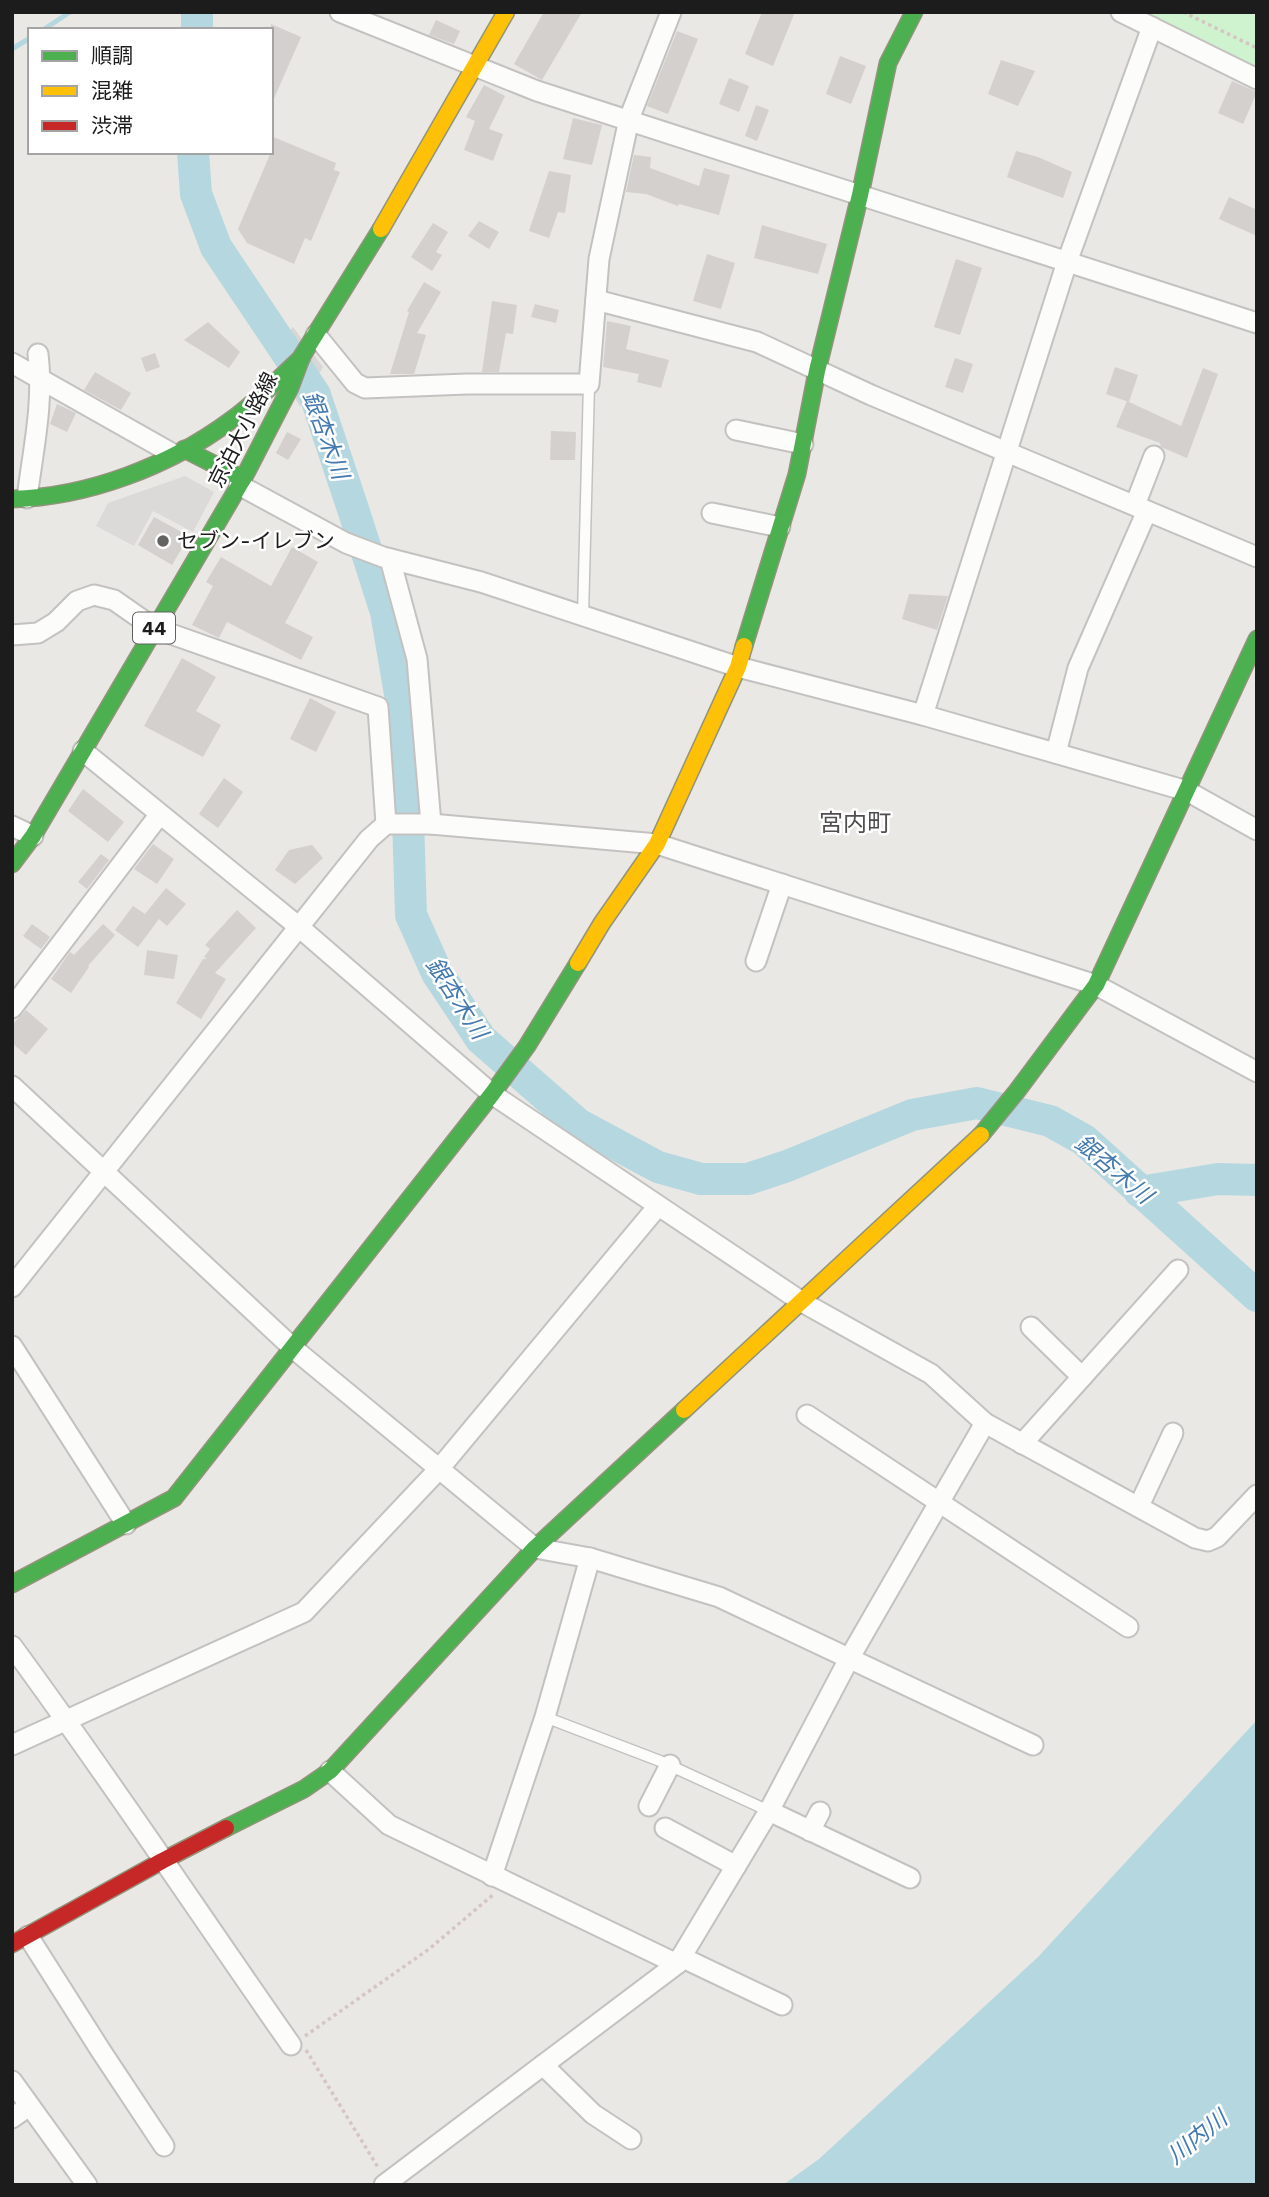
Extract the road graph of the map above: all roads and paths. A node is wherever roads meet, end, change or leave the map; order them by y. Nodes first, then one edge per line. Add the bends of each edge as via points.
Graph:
1 (340, 12) edge
2 (506, 12) edge
3 (671, 12) edge
4 (914, 12) edge
5 (1121, 12) edge
6 (1183, 12) edge
7 (1152, 27) junction
8 (1257, 48) edge
9 (474, 66) junction
10 (1257, 79) edge
11 (629, 119) junction
12 (860, 195) junction
13 (1067, 262) junction
14 (596, 300) junction
15 (1257, 323) edge
16 (309, 346) junction
17 (38, 354) dead end
18 (12, 363) edge
19 (817, 371) junction
20 (41, 381) junction
21 (286, 382) junction
22 (589, 384) junction
23 (736, 430) dead end
24 (803, 444) junction
25 (179, 451) junction
26 (1008, 452) junction
27 (1154, 456) dead end
28 (21, 470) edge
29 (241, 482) junction
30 (19, 499) edge
31 (1141, 508) junction
32 (712, 513) dead end
33 (780, 527) junction
34 (1257, 557) edge
35 (387, 558) junction
36 (583, 616) junction
37 (154, 628) junction
38 (12, 635) edge
39 (1257, 639) edge
40 (738, 667) junction
41 (923, 715) junction
42 (83, 751) junction
43 (1056, 753) junction
44 (1187, 791) junction
45 (160, 814) junction
46 (386, 824) junction
47 (431, 824) junction
48 (12, 826) edge
49 (1257, 830) edge
50 (33, 836) junction
51 (657, 844) junction
52 (12, 864) edge
53 (782, 884) junction
54 (299, 927) junction
55 (756, 961) dead end
56 (1096, 985) junction
57 (12, 1007) edge
58 (1257, 1072) edge
59 (12, 1086) edge
60 (492, 1094) junction
61 (103, 1173) junction
62 (658, 1206) junction
63 (1178, 1269) dead end
64 (12, 1287) edge
65 (802, 1302) junction
66 (1031, 1327) dead end
67 (12, 1346) edge
68 (294, 1349) junction
69 (1082, 1377) junction
70 (807, 1415) dead end
71 (985, 1423) junction
72 (1172, 1433) dead end
73 (1023, 1444) junction
74 (439, 1469) junction
75 (1257, 1495) edge
76 (939, 1502) junction
77 (1139, 1506) junction
78 (126, 1524) junction
79 (535, 1548) junction
80 (590, 1558) junction
81 (12, 1584) edge
82 (1128, 1627) dead end
83 (12, 1646) edge
84 (850, 1657) junction
85 (545, 1717) junction
86 (68, 1721) junction
87 (12, 1745) edge
88 (1033, 1745) dead end
89 (670, 1765) junction
90 (330, 1771) junction
91 (649, 1806) dead end
92 (769, 1811) junction
93 (820, 1812) dead end
94 (664, 1828) dead end
95 (810, 1831) junction
96 (162, 1861) junction
97 (736, 1866) junction
98 (910, 1878) dead end
99 (501, 1879) junction
100 (20, 1940) edge
101 (679, 1961) junction
102 (782, 2005) dead end
103 (291, 2045) dead end
104 (543, 2065) junction
105 (12, 2081) edge
106 (29, 2106) junction
107 (12, 2118) edge
108 (631, 2139) dead end
109 (164, 2146) dead end
110 (391, 2183) edge
111 (87, 2185) edge

1 - 9 street
2 - 9 street, 京泊大小路線 / 44
3 - 11 street
4 - 12 street via 888,64
5 - 7 street
6 - 8 path
7 - 10 street
7 - 13 street
9 - 11 street
9 - 16 street, 京泊大小路線 / 44
11 - 12 street
11 - 14 street via 599,259
12 - 13 street
12 - 19 street
13 - 15 street
13 - 26 street
14 - 19 street via 757,342
14 - 22 street
16 - 21 street, 京泊大小路線 / 44
16 - 22 street via 365,388
17 - 20 street
18 - 20 street
19 - 24 street
19 - 26 street
20 - 25 street
20 - 28 street via 38,427
21 - 25 street
21 - 29 street, 京泊大小路線 / 44
22 - 36 lane
23 - 24 street
24 - 33 street
25 - 29 street
25 - 30 street via 107,482
26 - 31 street
26 - 41 street
27 - 31 street
28 - 30 street
29 - 35 street via 346,543
29 - 37 street, 京泊大小路線 / 44
31 - 34 street
31 - 43 street via 1078,668
32 - 33 street
33 - 40 street
35 - 36 street via 481,582
35 - 47 street via 416,659
36 - 40 street
37 - 38 street via 114,600 94,595 77,601 38,633
37 - 42 street, 京泊大小路線 / 44
37 - 46 street via 378,707
39 - 44 street
40 - 41 street
40 - 51 street
41 - 43 street
42 - 45 street
42 - 50 street, 京泊大小路線 / 44
43 - 44 street
44 - 49 street
44 - 56 street
45 - 54 street
45 - 57 street
46 - 47 street
46 - 54 street
47 - 51 street
48 - 50 street
50 - 52 street, 京泊大小路線 / 44
51 - 53 street
51 - 60 street
53 - 55 street
53 - 56 street
54 - 60 street
54 - 61 street
56 - 58 street
56 - 65 street via 978,1138
59 - 61 street
60 - 62 street
60 - 68 street
61 - 64 street
61 - 68 street
62 - 65 street
62 - 74 street
63 - 69 street
65 - 71 street via 931,1374
65 - 79 street
66 - 69 street
67 - 78 street
68 - 74 street
68 - 78 street via 174,1498
69 - 73 street
70 - 76 street
71 - 73 street
71 - 76 street
72 - 77 street
73 - 77 street
74 - 79 street
74 - 86 street via 304,1612
75 - 77 street via 1208,1541
76 - 82 street
76 - 84 street
78 - 81 street
79 - 80 street
79 - 90 street
80 - 84 street via 719,1597
80 - 85 street
83 - 86 street
84 - 88 street
84 - 92 street
85 - 89 lane
85 - 99 street
86 - 87 street
86 - 96 street
89 - 91 street
89 - 92 lane
90 - 96 street via 304,1789
90 - 99 street via 389,1825
92 - 95 street
92 - 97 street
93 - 95 street
94 - 97 street
95 - 98 street
96 - 100 street
96 - 103 street
97 - 101 street
99 - 101 street
99 - 110 path via 429,1949 300,2040
100 - 109 street
101 - 102 street
101 - 104 street
104 - 108 street
104 - 110 street
105 - 106 street
106 - 107 street
106 - 111 street

